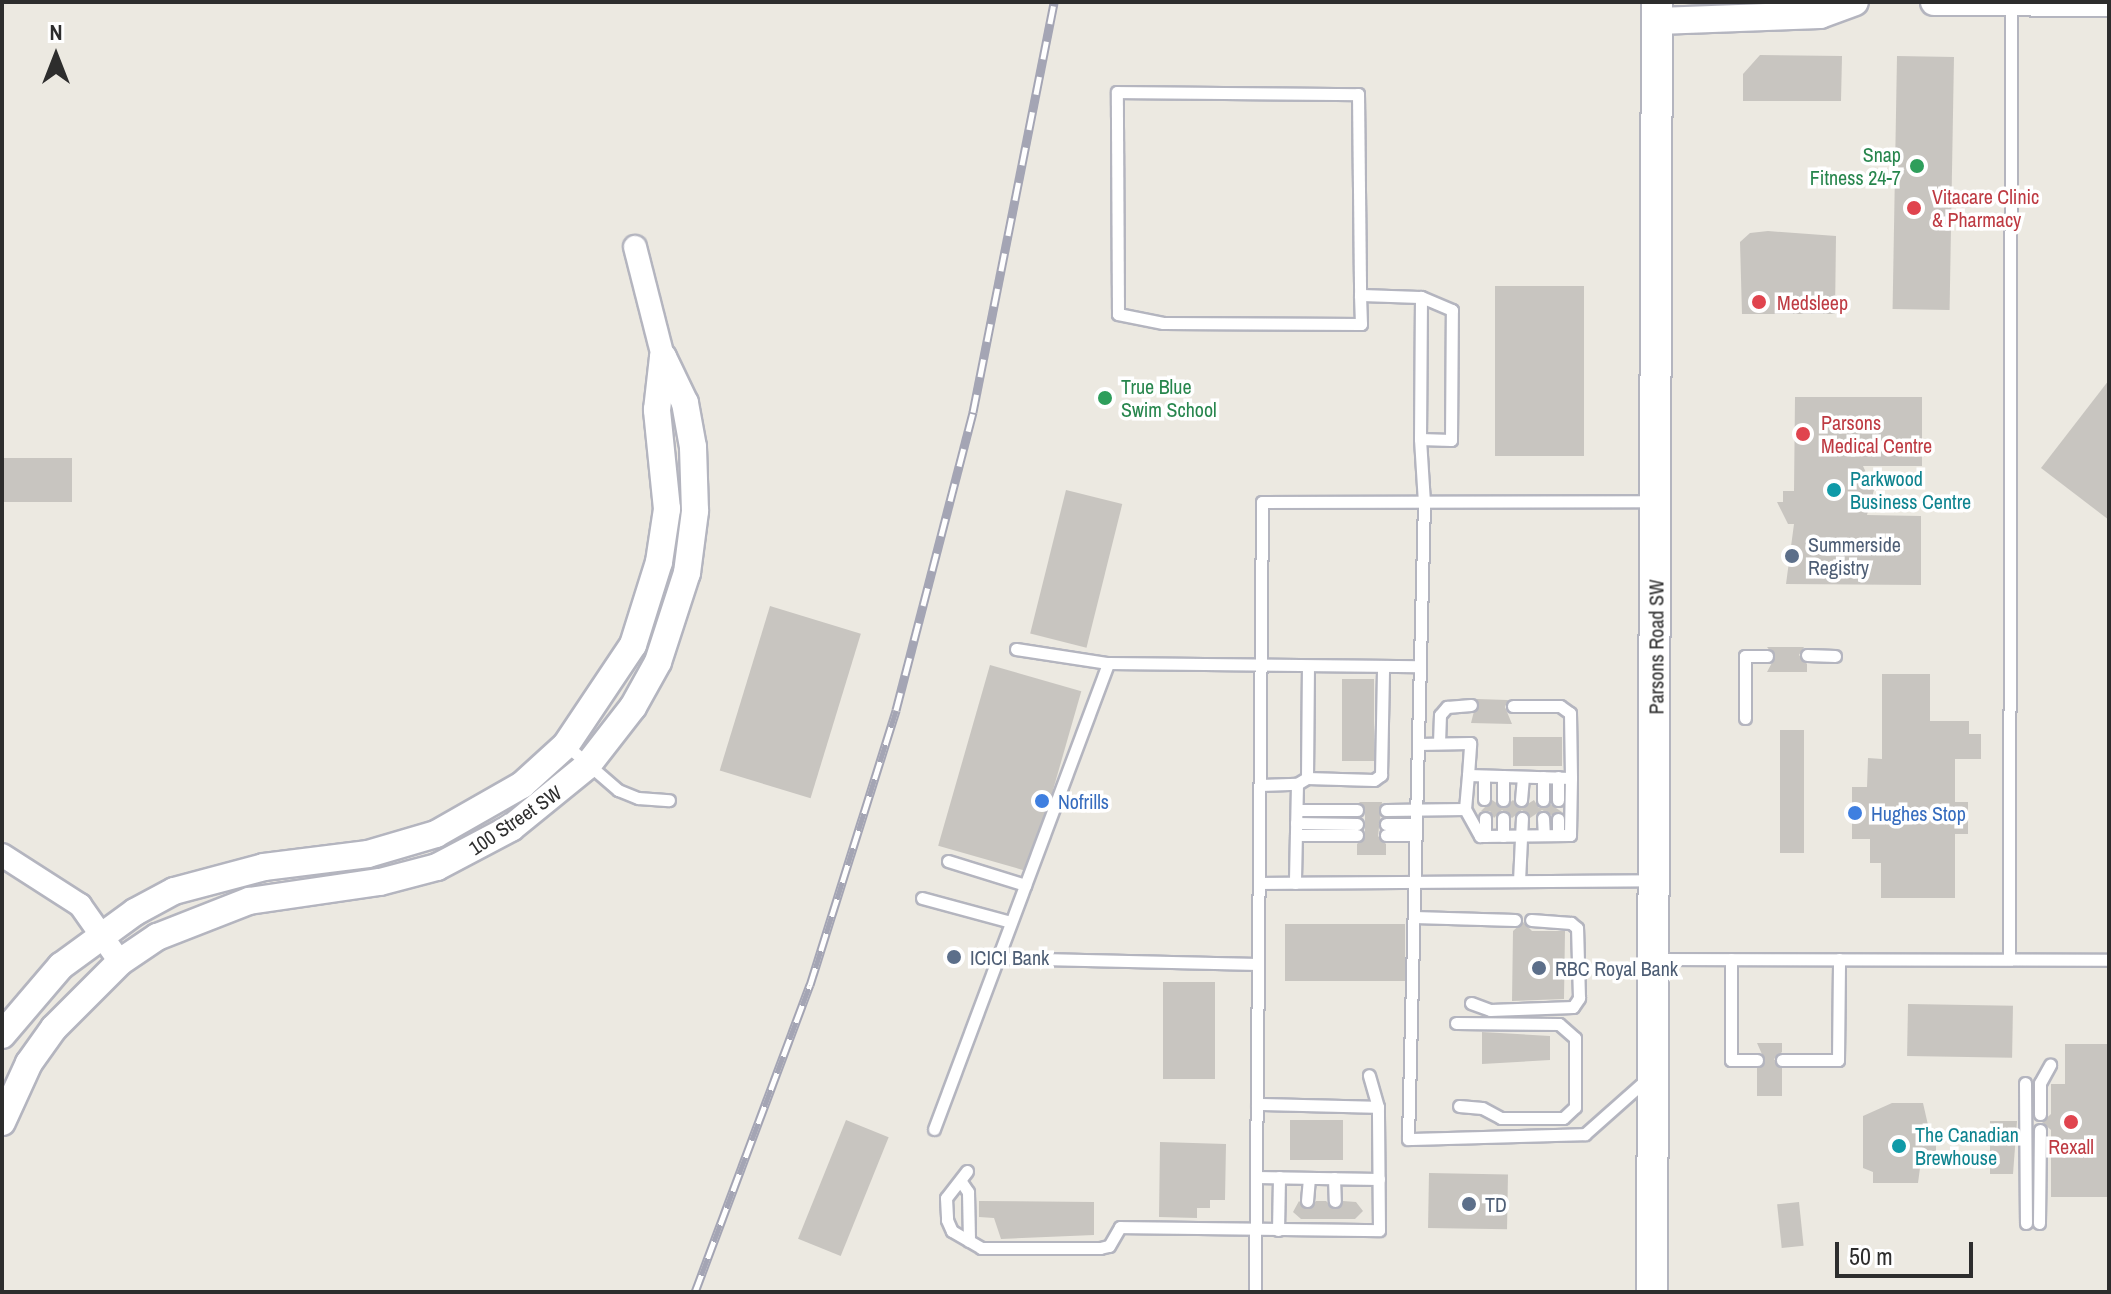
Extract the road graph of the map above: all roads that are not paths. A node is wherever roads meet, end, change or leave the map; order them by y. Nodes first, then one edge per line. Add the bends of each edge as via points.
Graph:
1 (1855, 2) edge
2 (1934, 2) edge
3 (2011, 3) edge
4 (2109, 3) edge
5 (1657, 12) edge
6 (635, 247) dead end
7 (1360, 295) junction
8 (1421, 297) junction
9 (663, 357) junction
10 (1420, 439) junction
11 (1657, 501) junction
12 (1424, 502) junction
13 (1016, 649) dead end
14 (1807, 655) dead end
15 (1767, 656) dead end
16 (1835, 656) dead end
17 (1108, 663) junction
18 (1261, 666) junction
19 (1308, 666) junction
20 (1383, 666) junction
21 (1420, 666) junction
22 (1471, 705) dead end
23 (1513, 706) dead end
24 (1745, 718) dead end
25 (1439, 743) junction
26 (1418, 744) junction
27 (566, 745) junction
28 (587, 766) junction
29 (1468, 775) junction
30 (1484, 776) junction
31 (1503, 776) junction
32 (1523, 777) junction
33 (1543, 777) junction
34 (1558, 777) junction
35 (1571, 778) junction
36 (1302, 781) junction
37 (1260, 785) junction
38 (1484, 799) dead end
39 (669, 800) dead end
40 (1503, 800) dead end
41 (1521, 800) dead end
42 (1543, 800) dead end
43 (1558, 800) dead end
44 (1465, 809) junction
45 (1297, 810) junction
46 (1357, 810) dead end
47 (1386, 810) dead end
48 (1417, 810) junction
49 (1485, 818) dead end
50 (1503, 818) dead end
51 (1522, 818) dead end
52 (1543, 818) dead end
53 (1558, 819) dead end
54 (1296, 829) junction
55 (1357, 830) dead end
56 (1386, 830) dead end
57 (1416, 830) junction
58 (1544, 835) junction
59 (1558, 835) junction
60 (1485, 836) junction
61 (1503, 836) junction
62 (1521, 836) junction
63 (2, 855) edge
64 (948, 861) dead end
65 (1654, 880) junction
66 (1415, 881) junction
67 (1519, 881) junction
68 (1259, 883) junction
69 (1295, 883) junction
70 (1025, 885) junction
71 (922, 898) dead end
72 (1414, 917) junction
73 (1515, 920) dead end
74 (1531, 920) dead end
75 (1011, 922) junction
76 (102, 933) junction
77 (998, 958) junction
78 (1653, 959) junction
79 (1731, 959) junction
80 (1839, 959) junction
81 (2009, 959) junction
82 (2109, 960) edge
83 (120, 962) junction
84 (1258, 964) junction
85 (1471, 1003) dead end
86 (1456, 1023) dead end
87 (2, 1035) edge
88 (1757, 1060) dead end
89 (1782, 1060) dead end
90 (2050, 1065) dead end
91 (1653, 1073) junction
92 (1369, 1075) dead end
93 (2025, 1083) dead end
94 (1257, 1104) junction
95 (1459, 1106) dead end
96 (1378, 1107) junction
97 (2040, 1114) dead end
98 (2, 1122) edge
99 (934, 1129) dead end
100 (2040, 1130) dead end
101 (967, 1171) dead end
102 (1256, 1177) junction
103 (1279, 1177) junction
104 (1309, 1178) junction
105 (1334, 1178) junction
106 (1379, 1179) junction
107 (962, 1183) junction
108 (1307, 1201) dead end
109 (1335, 1201) dead end
110 (2026, 1223) dead end
111 (2039, 1223) dead end
112 (1255, 1230) junction
113 (1278, 1230) junction
114 (969, 1241) junction
115 (1255, 1292) edge
116 (1652, 1292) edge

1 - 5 street via 1820,15
2 - 3 street
3 - 4 street
3 - 81 lane
5 - 11 main road, Parsons Road SW
6 - 9 street, 100 Street SW
7 - 7 lane via 1358,94 1117,92 1118,314 1163,323 1361,324
7 - 8 lane
8 - 10 lane
8 - 10 lane via 1452,310 1451,440
9 - 27 street, 100 Street SW via 657,410 667,509 659,562 633,645
9 - 28 street, 100 Street SW via 685,403 693,447 695,511 687,573 658,662 633,707
10 - 12 lane
11 - 12 lane
11 - 65 main road, Parsons Road SW
12 - 18 lane via 1262,502
12 - 21 lane
13 - 17 lane
14 - 16 lane
15 - 24 lane via 1745,656
17 - 18 lane
17 - 70 lane
18 - 19 lane
18 - 37 lane
19 - 20 lane
19 - 36 lane
20 - 21 lane
20 - 36 lane via 1381,775 1374,780
21 - 26 lane
22 - 25 lane via 1447,707 1440,715
23 - 35 lane via 1560,706 1570,713
25 - 26 lane
25 - 29 lane via 1470,743
26 - 48 lane
27 - 28 lane
27 - 76 street, 100 Street SW via 522,785 436,834 368,854 264,867 203,882 174,891
28 - 39 lane via 628,795
28 - 83 street, 100 Street SW via 511,828 437,867 238,904 169,931
29 - 30 lane
29 - 44 lane
30 - 31 lane
30 - 38 lane
31 - 32 lane
31 - 40 lane
32 - 33 lane
32 - 41 lane
33 - 34 lane
33 - 42 lane
34 - 35 lane
34 - 43 lane
35 - 59 lane via 1570,835
36 - 37 lane
36 - 45 lane
37 - 68 lane
44 - 48 lane
44 - 60 lane via 1480,836
45 - 46 lane
45 - 54 lane
47 - 48 lane
48 - 57 lane
49 - 60 lane
50 - 61 lane
51 - 62 lane
52 - 58 lane
53 - 59 lane
54 - 55 lane
54 - 69 lane
56 - 57 lane
57 - 66 lane
58 - 59 lane
58 - 62 lane
60 - 61 lane
61 - 62 lane
62 - 67 lane
63 - 76 street via 62,891
64 - 70 lane
65 - 67 lane
65 - 78 main road, Parsons Road SW
66 - 67 lane
66 - 69 lane
66 - 72 lane
68 - 69 lane
68 - 84 lane
70 - 75 lane
71 - 75 lane
72 - 73 lane
72 - 91 lane via 1408,1139 1585,1134
74 - 85 lane via 1577,928 1579,998 1573,1007 1490,1010
75 - 77 lane
76 - 83 street
76 - 87 street, 100 Street SW via 61,966
77 - 84 lane
77 - 99 lane
78 - 79 lane
78 - 91 main road, Parsons Road SW
79 - 80 lane
79 - 88 lane via 1731,1060
80 - 81 lane
80 - 89 lane via 1838,1060
81 - 82 lane
83 - 98 street, 100 Street SW via 54,1028 29,1063
84 - 94 lane
86 - 95 lane via 1559,1024 1575,1038 1575,1107 1563,1118 1501,1118 1482,1108
90 - 97 lane via 2040,1083
91 - 116 main road, Parsons Road SW
92 - 96 lane
93 - 110 lane
94 - 96 lane
94 - 102 lane
96 - 106 lane
100 - 111 lane
101 - 107 lane
102 - 103 lane
102 - 112 lane
103 - 104 lane
103 - 113 lane
104 - 105 lane
104 - 108 lane
105 - 106 lane
105 - 109 lane
106 - 113 lane via 1379,1230 1335,1224
107 - 114 lane via 968,1192
107 - 114 lane via 946,1198 945,1210 952,1231
112 - 113 lane
112 - 114 lane via 1120,1227 1109,1246 1100,1248 997,1249
112 - 115 lane

